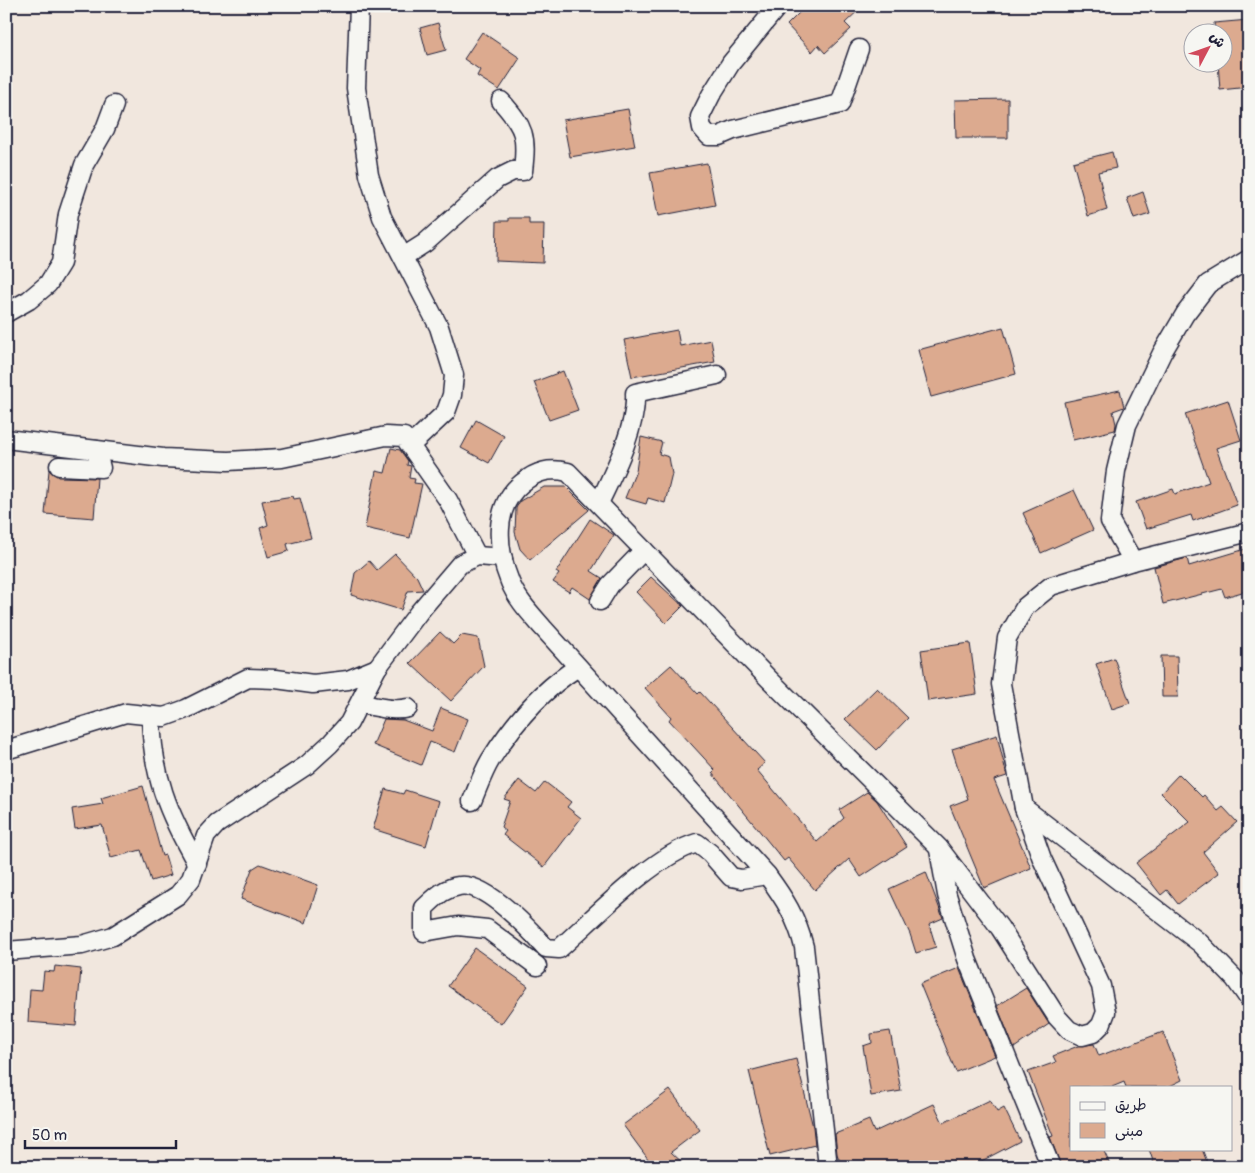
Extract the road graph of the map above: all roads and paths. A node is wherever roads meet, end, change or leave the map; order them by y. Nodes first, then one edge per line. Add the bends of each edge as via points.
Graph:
1 (359, 6) edge
2 (778, 6) edge
3 (859, 49) dead end
4 (501, 101) dead end
5 (114, 105) dead end
6 (403, 257) junction
7 (1249, 259) edge
8 (6, 313) edge
9 (716, 375) dead end
10 (6, 439) edge
11 (411, 445) junction
12 (96, 450) junction
13 (59, 466) dead end
14 (599, 503) junction
15 (1249, 532) edge
16 (644, 550) junction
17 (476, 556) junction
18 (504, 558) junction
19 (1133, 561) junction
20 (600, 601) dead end
21 (578, 667) junction
22 (377, 668) junction
23 (360, 704) junction
24 (408, 708) dead end
25 (151, 716) junction
26 (6, 750) edge
27 (472, 801) dead end
28 (1024, 808) junction
29 (939, 848) junction
30 (197, 864) junction
31 (767, 875) junction
32 (6, 951) edge
33 (537, 966) dead end
34 (1249, 999) edge
35 (828, 1167) edge
36 (1051, 1167) edge

1 - 6 street via 356,88 369,175 382,217
2 - 3 street via 731,63 711,95 700,117 702,128 709,136 840,104
4 - 6 street via 518,119 524,134 523,172 513,171 498,179 425,243
5 - 8 street via 84,165 68,214 60,263 48,284
6 - 11 street via 439,327 454,375 446,412
7 - 19 street via 1208,284 1185,314 1127,425 1116,471 1110,521
9 - 14 street via 635,394 636,409
10 - 12 street
11 - 12 street via 404,437 386,436 282,458 228,461
11 - 17 street via 448,500
12 - 13 street via 101,468
14 - 16 street
14 - 18 street via 568,472 550,468 533,475 515,489 505,503 499,524
15 - 19 street
16 - 20 street
16 - 29 street
17 - 18 street
17 - 22 street via 460,564 446,579
18 - 21 street via 510,583 521,601
19 - 28 street via 1051,586 1025,607 1007,638 1001,684
21 - 27 street via 561,678 517,724 490,760
21 - 31 street
22 - 23 street
22 - 25 street via 348,680 313,684 248,678 186,709 164,716
23 - 24 street via 398,711
23 - 30 street via 349,723 307,766 217,824 206,836
25 - 26 street via 126,712
25 - 30 street via 152,749 158,781
28 - 29 street via 1042,859 1101,986 1106,1012 1101,1025 1093,1032 1082,1036 1069,1030 1057,1017 1000,928
28 - 34 street via 1200,943
29 - 36 street via 947,895 967,959
30 - 32 street via 192,878 178,895 114,936 82,945
31 - 33 street via 742,879 731,877 697,843 680,848 559,949 546,948 506,907 478,890 462,885 444,890 424,908 424,932 458,926 487,929
31 - 35 street via 799,924 804,946

